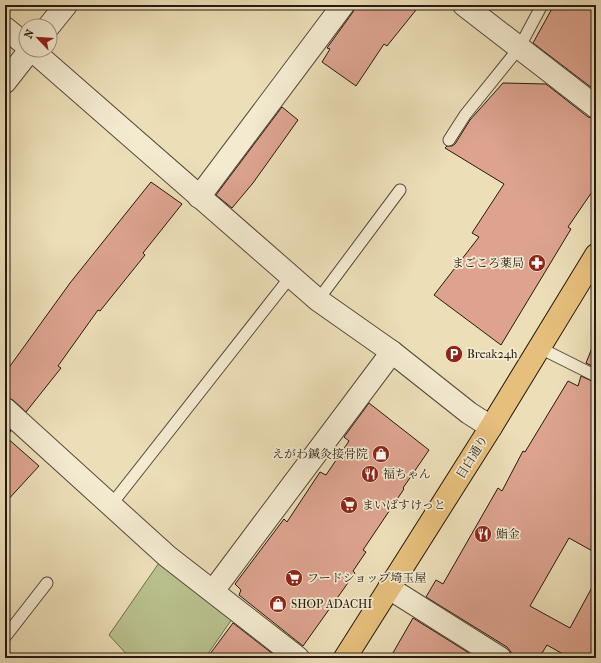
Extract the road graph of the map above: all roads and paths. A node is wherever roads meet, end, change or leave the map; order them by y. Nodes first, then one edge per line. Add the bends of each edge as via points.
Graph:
1 (66, 5) edge
2 (343, 5) edge
3 (464, 5) edge
4 (542, 5) edge
5 (55, 18) edge
6 (5, 28) edge
7 (18, 39) edge
8 (519, 48) junction
9 (24, 58) edge
10 (40, 58) edge
11 (5, 82) edge
12 (596, 107) edge
13 (449, 140) dead end
14 (400, 190) dead end
15 (199, 197) junction
16 (596, 255) edge
17 (291, 276) junction
18 (318, 300) junction
19 (538, 347) junction
20 (392, 352) junction
21 (596, 376) edge
22 (5, 409) edge
23 (491, 427) junction
24 (111, 505) junction
25 (47, 583) dead end
26 (390, 588) junction
27 (213, 591) junction
28 (5, 637) edge
29 (298, 658) edge
30 (345, 658) edge
31 (500, 658) edge

1 - 5 street
2 - 15 street
3 - 8 street
4 - 8 lane
6 - 7 street
8 - 12 street
8 - 13 lane via 465,115
9 - 11 street
10 - 15 street
14 - 18 lane
15 - 17 street
16 - 19 main road, 目白通り
17 - 18 street
17 - 24 lane
18 - 20 street
19 - 21 lane
19 - 23 main road, 目白通り
20 - 23 street
20 - 27 street
22 - 24 street
23 - 26 main road, 目白通り
24 - 27 street via 167,556
25 - 28 lane
26 - 30 main road, 目白通り
26 - 31 street
27 - 29 street

